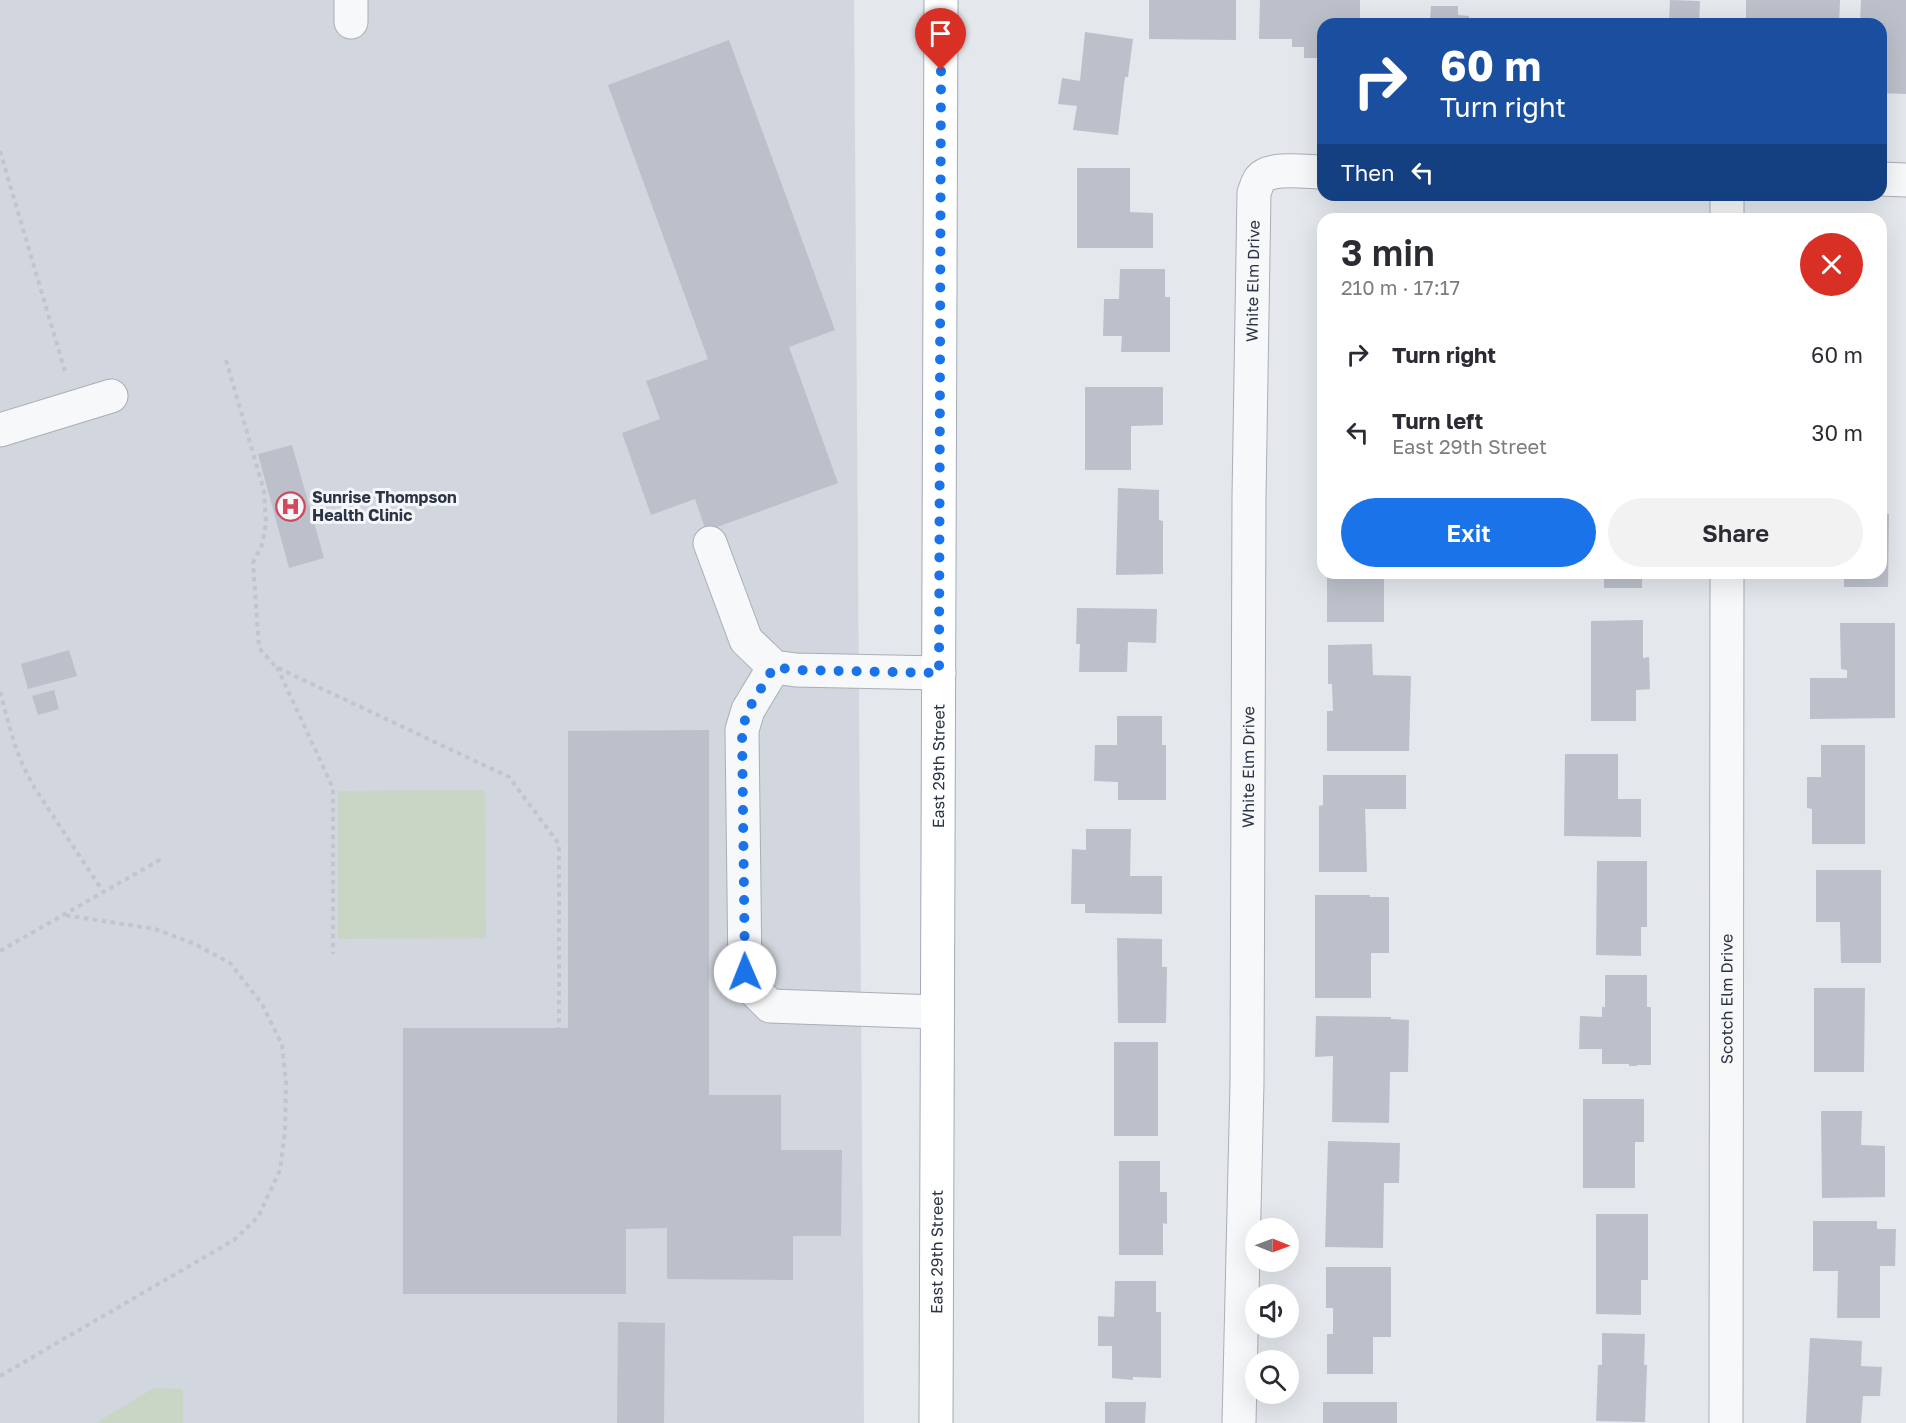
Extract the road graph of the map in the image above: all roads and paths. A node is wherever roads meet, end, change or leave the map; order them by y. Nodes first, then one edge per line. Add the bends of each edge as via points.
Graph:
1 (941, 0) edge
2 (0, 151) edge
3 (1317, 172) edge
4 (1887, 179) edge
5 (1906, 180) edge
6 (226, 360) dead end
7 (111, 396) dead end
8 (75, 406) junction
9 (0, 430) edge
10 (710, 543) dead end
11 (1727, 579) edge
12 (276, 667) junction
13 (774, 667) junction
14 (939, 673) junction
15 (0, 692) edge
16 (163, 858) dead end
17 (104, 892) junction
18 (64, 915) junction
19 (0, 951) edge
20 (333, 954) dead end
21 (937, 1012) junction
22 (559, 1028) dead end
23 (0, 1376) edge
24 (936, 1423) edge
25 (1239, 1423) edge
26 (1726, 1423) edge

1 - 14 main road, East 29th Street
2 - 8 path
3 - 25 street, White Elm Drive via 1265,174 1254,193 1247,1083
4 - 5 street
6 - 12 path via 264,491 266,523 253,563 259,648
7 - 8 street
8 - 9 street
10 - 13 street via 746,640
11 - 26 street, Scotch Elm Drive
12 - 20 path via 333,788
12 - 22 path via 509,777 559,844
13 - 14 street
13 - 21 street via 748,710 742,730 745,972 757,993 770,1005
14 - 21 main road, East 29th Street
15 - 17 path via 24,768
16 - 17 path
17 - 18 path
18 - 19 path
18 - 23 path via 154,929 195,944 230,963 262,1004 282,1045 286,1106 280,1170 258,1217 234,1240
21 - 24 main road, East 29th Street

